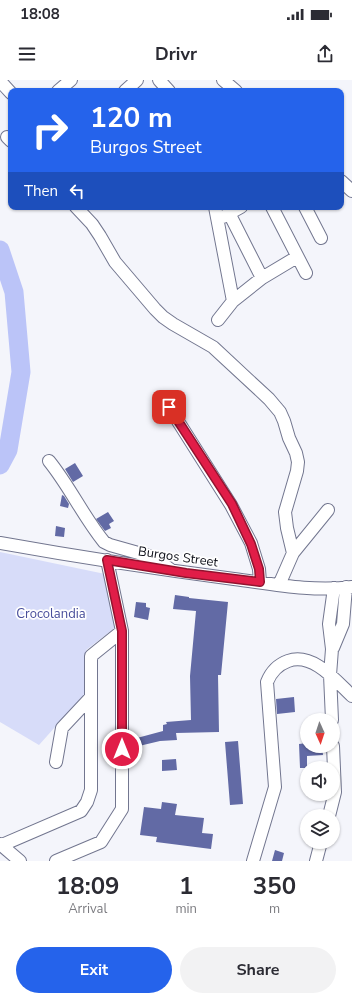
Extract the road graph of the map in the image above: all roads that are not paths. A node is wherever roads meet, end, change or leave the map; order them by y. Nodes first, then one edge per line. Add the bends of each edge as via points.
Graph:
1 (71, 80) edge
2 (138, 80) edge
3 (159, 80) edge
4 (223, 80) edge
5 (62, 88) edge
6 (129, 88) edge
7 (166, 88) edge
8 (232, 88) edge
9 (344, 183) edge
10 (352, 191) edge
11 (79, 210) edge
12 (216, 210) edge
13 (235, 210) edge
14 (274, 210) edge
15 (307, 210) edge
16 (229, 213) junction
17 (218, 219) junction
18 (321, 238) dead end
19 (297, 257) junction
20 (306, 273) dead end
21 (262, 278) junction
22 (233, 301) junction
23 (218, 320) dead end
24 (169, 407) dead end
25 (49, 461) dead end
26 (328, 510) dead end
27 (3, 543) edge
28 (293, 553) junction
29 (107, 560) junction
30 (172, 571) junction
31 (260, 582) junction
32 (279, 585) junction
33 (344, 587) edge
34 (122, 631) junction
35 (330, 675) junction
36 (352, 696) edge
37 (91, 697) junction
38 (332, 713) edge
39 (333, 753) edge
40 (56, 762) dead end
41 (330, 809) edge
42 (1, 844) edge
43 (319, 849) edge
44 (20, 861) edge
45 (56, 861) edge
46 (253, 861) edge
47 (316, 861) edge

1 - 5 street
2 - 6 street
3 - 7 street
4 - 8 street
9 - 10 street
11 - 28 street via 92,224 116,262 155,309 173,324 213,347 280,412 298,462 285,512
12 - 17 street
13 - 16 street
14 - 19 street
15 - 18 street
16 - 17 street
16 - 21 street
17 - 22 street
19 - 20 street
19 - 21 street
21 - 22 street
22 - 23 street
24 - 31 street via 232,504 251,544 259,569
25 - 30 street via 104,542 149,556
26 - 28 street
27 - 29 street, Burgos Street
28 - 32 street
29 - 30 street, Burgos Street
29 - 34 street
30 - 31 street, Burgos Street
31 - 32 street, Burgos Street
32 - 33 street, Burgos Street via 312,589
33 - 35 street via 330,624
34 - 37 street via 91,656
34 - 45 street via 122,809 101,842
35 - 36 street
35 - 38 street
35 - 46 street via 310,661 292,660 277,667 267,682 274,787
37 - 40 street via 62,728
37 - 42 street via 91,790 87,802 81,811
39 - 41 street via 335,792
42 - 44 street
43 - 47 street

